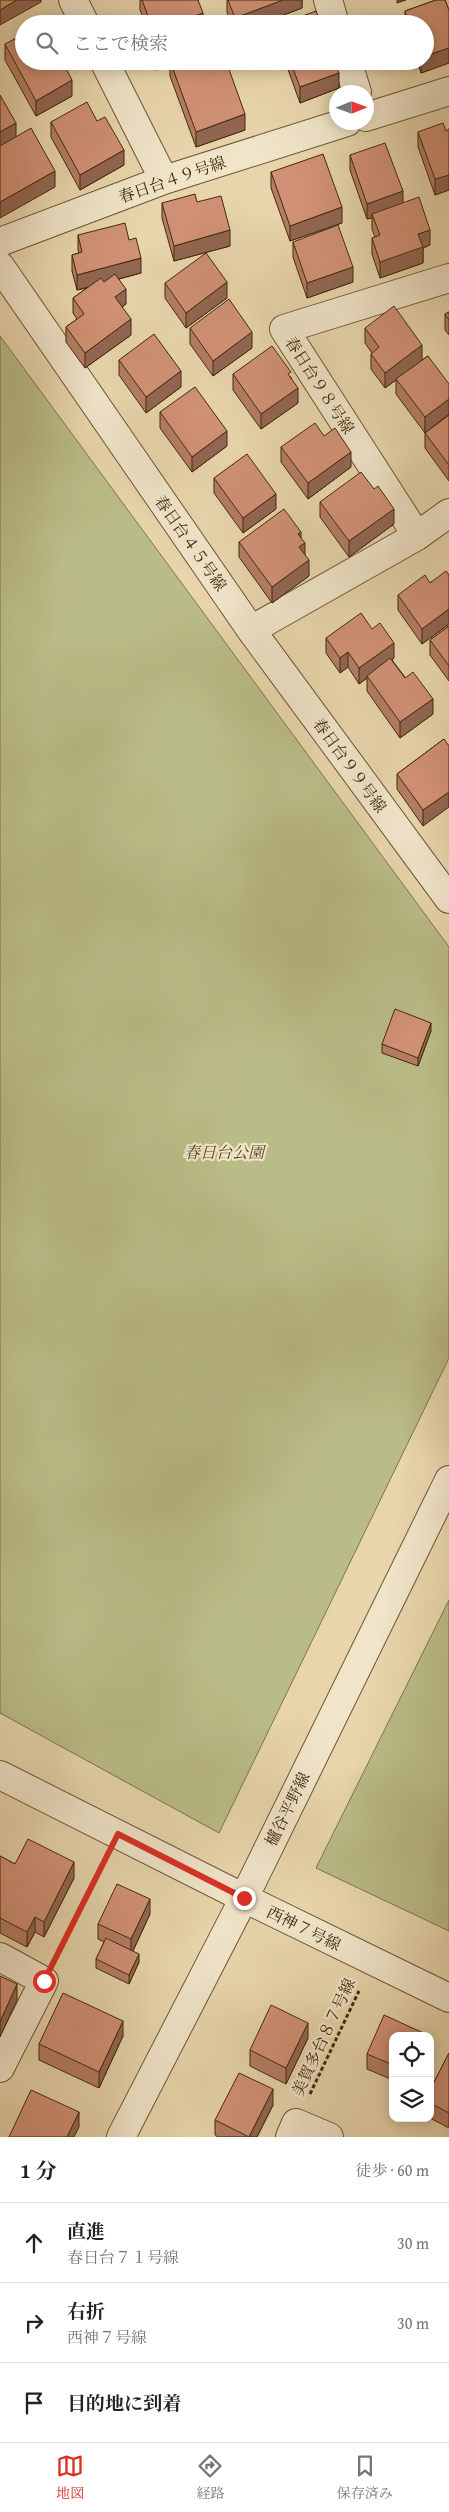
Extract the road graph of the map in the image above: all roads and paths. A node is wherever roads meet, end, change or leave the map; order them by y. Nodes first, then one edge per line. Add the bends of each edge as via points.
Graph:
1 (73, 0) edge
2 (328, 0) edge
3 (80, 15) edge
4 (332, 15) edge
5 (109, 70) edge
6 (350, 70) edge
7 (355, 85) edge
8 (449, 91) edge
9 (374, 114) edge
10 (329, 128) edge
11 (164, 180) junction
12 (0, 242) edge
13 (0, 266) edge
14 (449, 278) edge
15 (449, 513) edge
16 (417, 536) junction
17 (250, 630) junction
18 (449, 899) edge
19 (449, 1480) edge
20 (0, 1775) edge
21 (118, 1834) junction
22 (244, 1898) junction
23 (0, 1958) edge
24 (373, 1961) junction
25 (44, 1981) junction
26 (449, 1998) edge
27 (0, 2068) edge
28 (293, 2130) edge
29 (121, 2137) edge
30 (329, 2137) edge

1 - 3 street
2 - 4 street
5 - 11 street
6 - 7 street
8 - 9 street
10 - 11 street, 春日台４９号線
11 - 12 street, 春日台４９号線
13 - 17 street, 春日台４５号線
14 - 16 street, 春日台９８号線 via 284,329
15 - 16 street
16 - 17 street
17 - 18 street, 春日台９９号線
19 - 22 street, 櫨谷平野線
20 - 21 street, 西神７号線
21 - 22 street, 西神７号線
21 - 25 path
22 - 24 street, 西神７号線
22 - 29 street, 櫨谷平野線
23 - 25 street
24 - 26 street, 西神７号線
24 - 28 path, 美賀多台８７号線
25 - 27 street
28 - 30 street

